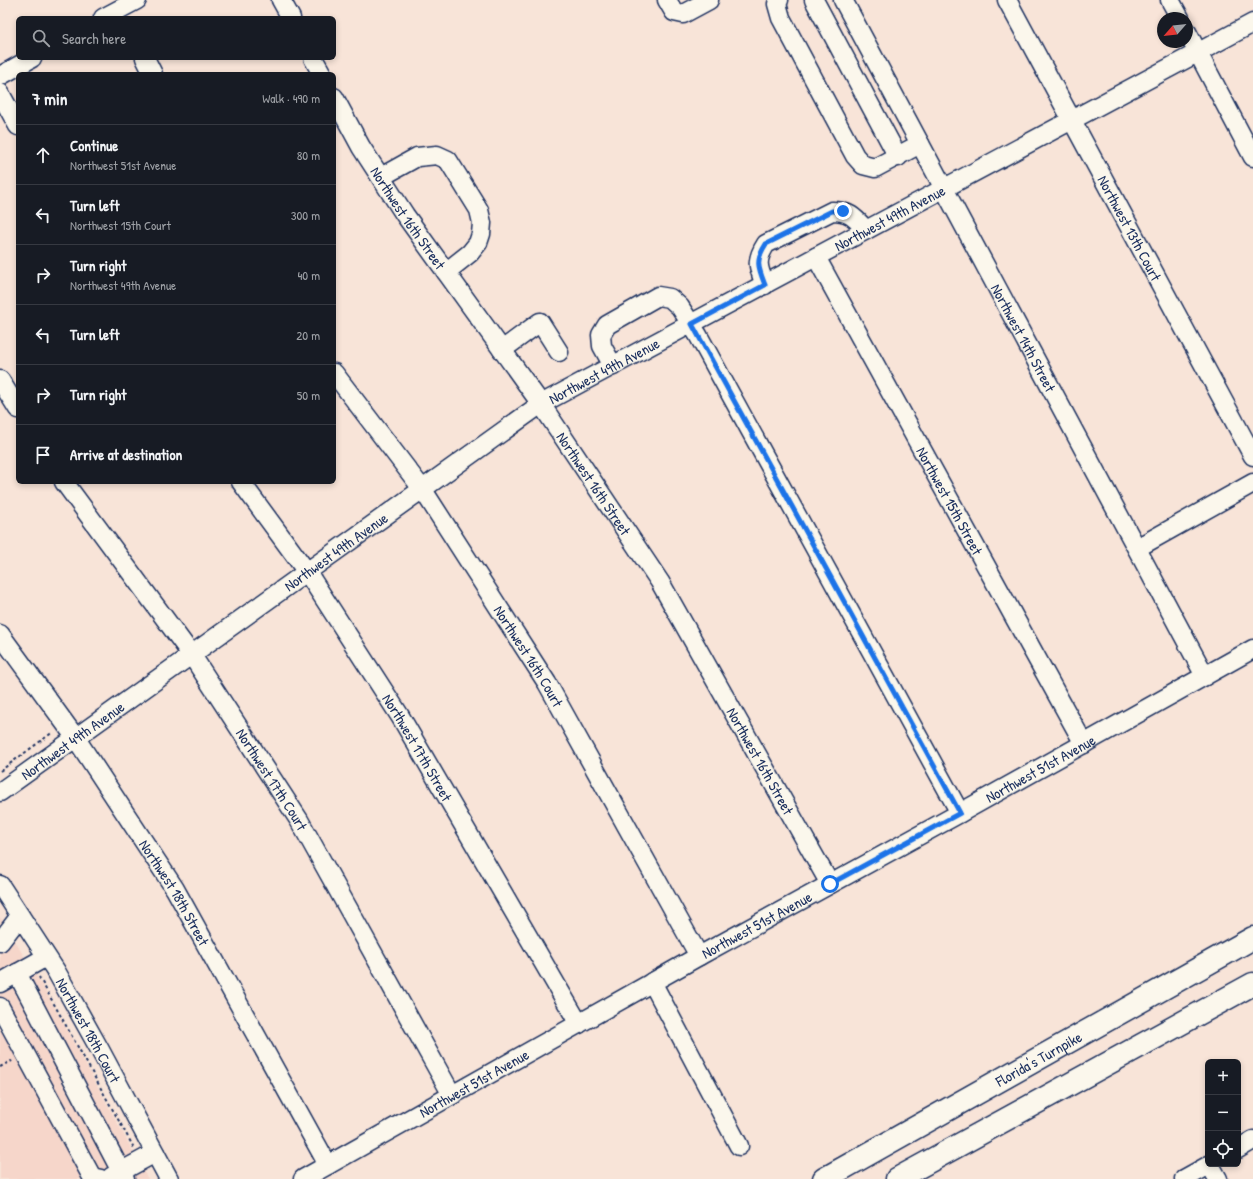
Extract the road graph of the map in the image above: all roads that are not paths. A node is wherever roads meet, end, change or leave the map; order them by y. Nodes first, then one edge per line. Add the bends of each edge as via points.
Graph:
1 (137, 0) edge
2 (281, 0) edge
3 (709, 0) edge
4 (779, 0) edge
5 (814, 0) edge
6 (843, 0) edge
7 (1007, 0) edge
8 (1170, 0) edge
9 (671, 6) edge
10 (1177, 12) edge
11 (122, 14) edge
12 (290, 16) edge
13 (1253, 23) edge
14 (1193, 43) edge
15 (1198, 52) junction
16 (28, 60) edge
17 (145, 60) edge
18 (314, 60) edge
19 (152, 72) edge
20 (321, 72) edge
21 (0, 76) edge
22 (0, 93) edge
23 (336, 101) edge
24 (1071, 120) junction
25 (16, 122) edge
26 (920, 144) junction
27 (898, 157) junction
28 (1253, 157) edge
29 (380, 177) junction
30 (944, 188) junction
31 (866, 230) junction
32 (816, 257) junction
33 (446, 272) junction
34 (765, 285) junction
35 (692, 324) junction
36 (502, 350) junction
37 (559, 352) dead end
38 (613, 366) junction
39 (336, 376) edge
40 (0, 380) edge
41 (541, 404) junction
42 (16, 406) edge
43 (1253, 456) edge
44 (1253, 483) edge
45 (65, 484) edge
46 (242, 484) edge
47 (423, 490) junction
48 (1137, 548) junction
49 (307, 572) junction
50 (0, 634) edge
51 (1253, 649) edge
52 (191, 654) junction
53 (1205, 676) junction
54 (70, 731) junction
55 (1084, 744) junction
56 (0, 792) edge
57 (960, 813) junction
58 (830, 884) junction
59 (0, 885) edge
60 (20, 916) junction
61 (1253, 938) edge
62 (0, 942) edge
63 (699, 956) junction
64 (32, 965) junction
65 (652, 982) junction
66 (0, 983) edge
67 (1253, 984) edge
68 (0, 1008) edge
69 (578, 1024) junction
70 (452, 1095) junction
71 (1253, 1140) edge
72 (739, 1146) dead end
73 (1241, 1147) edge
74 (148, 1157) junction
75 (328, 1165) junction
76 (1213, 1169) edge
77 (118, 1177) edge
78 (101, 1179) edge
79 (169, 1179) edge
80 (303, 1179) edge
81 (824, 1179) edge
82 (897, 1179) edge
83 (1184, 1179) edge

1 - 11 street
2 - 12 street
3 - 9 street via 683,14
4 - 27 street via 781,18 855,156 863,165 875,168
5 - 27 street
6 - 26 street, Northwest 14th Street
7 - 24 street, Northwest 13th Court
8 - 10 street
13 - 15 street, Northwest 49th Avenue
14 - 15 street
15 - 24 street, Northwest 49th Avenue
15 - 28 street
16 - 21 street
17 - 19 street
18 - 20 street
22 - 25 street
23 - 29 street, Northwest 16th Street
24 - 30 street, Northwest 49th Avenue
24 - 43 street, Northwest 13th Court
26 - 27 street
26 - 30 street, Northwest 14th Street
29 - 33 street, Northwest 16th Street
29 - 33 street via 417,157 437,155 448,160 479,210 482,222 478,243 470,253
30 - 31 street, Northwest 49th Avenue
30 - 48 street, Northwest 14th Street
31 - 32 street, Northwest 49th Avenue
31 - 34 street via 854,217 843,211 832,211 766,244 760,254 758,267
32 - 34 street, Northwest 49th Avenue
32 - 55 street, Northwest 15th Street
33 - 36 street, Northwest 16th Street
34 - 35 street, Northwest 49th Avenue
35 - 38 street, Northwest 49th Avenue
35 - 38 street via 680,306 670,298 658,296 606,326 601,334 602,346
35 - 57 street
36 - 37 street via 540,322
36 - 41 street, Northwest 16th Street
38 - 41 street, Northwest 49th Avenue
39 - 47 street, Northwest 16th Court
40 - 42 street
41 - 47 street, Northwest 49th Avenue
41 - 58 street, Northwest 16th Street via 660,582
44 - 48 street
45 - 52 street, Northwest 17th Court
46 - 49 street, Northwest 17th Street
47 - 49 street, Northwest 49th Avenue
47 - 63 street, Northwest 16th Court via 547,683
48 - 53 street, Northwest 14th Street
49 - 52 street, Northwest 49th Avenue
49 - 69 street, Northwest 17th Street via 400,716
50 - 54 street, Northwest 18th Street
51 - 53 street, Northwest 51st Avenue
52 - 54 street, Northwest 49th Avenue
52 - 70 street, Northwest 17th Court via 299,820
53 - 55 street, Northwest 51st Avenue
54 - 56 street, Northwest 49th Avenue
54 - 75 street, Northwest 18th Street via 175,889
55 - 57 street, Northwest 51st Avenue
57 - 58 street, Northwest 51st Avenue
58 - 63 street, Northwest 51st Avenue
59 - 60 street, Northwest 18th Court
60 - 62 street
60 - 64 street, Northwest 18th Court
61 - 81 highway, Florida's Turnpike
63 - 65 street, Northwest 51st Avenue
64 - 66 street
64 - 74 street, Northwest 18th Court via 100,1050
64 - 77 street
65 - 69 street, Northwest 51st Avenue
65 - 72 street
67 - 82 highway
68 - 78 street via 92,1177
69 - 70 street, Northwest 51st Avenue
70 - 75 street, Northwest 51st Avenue
71 - 73 street
74 - 77 street
74 - 79 street, Northwest 18th Court
75 - 80 street, Northwest 51st Avenue
76 - 83 street

